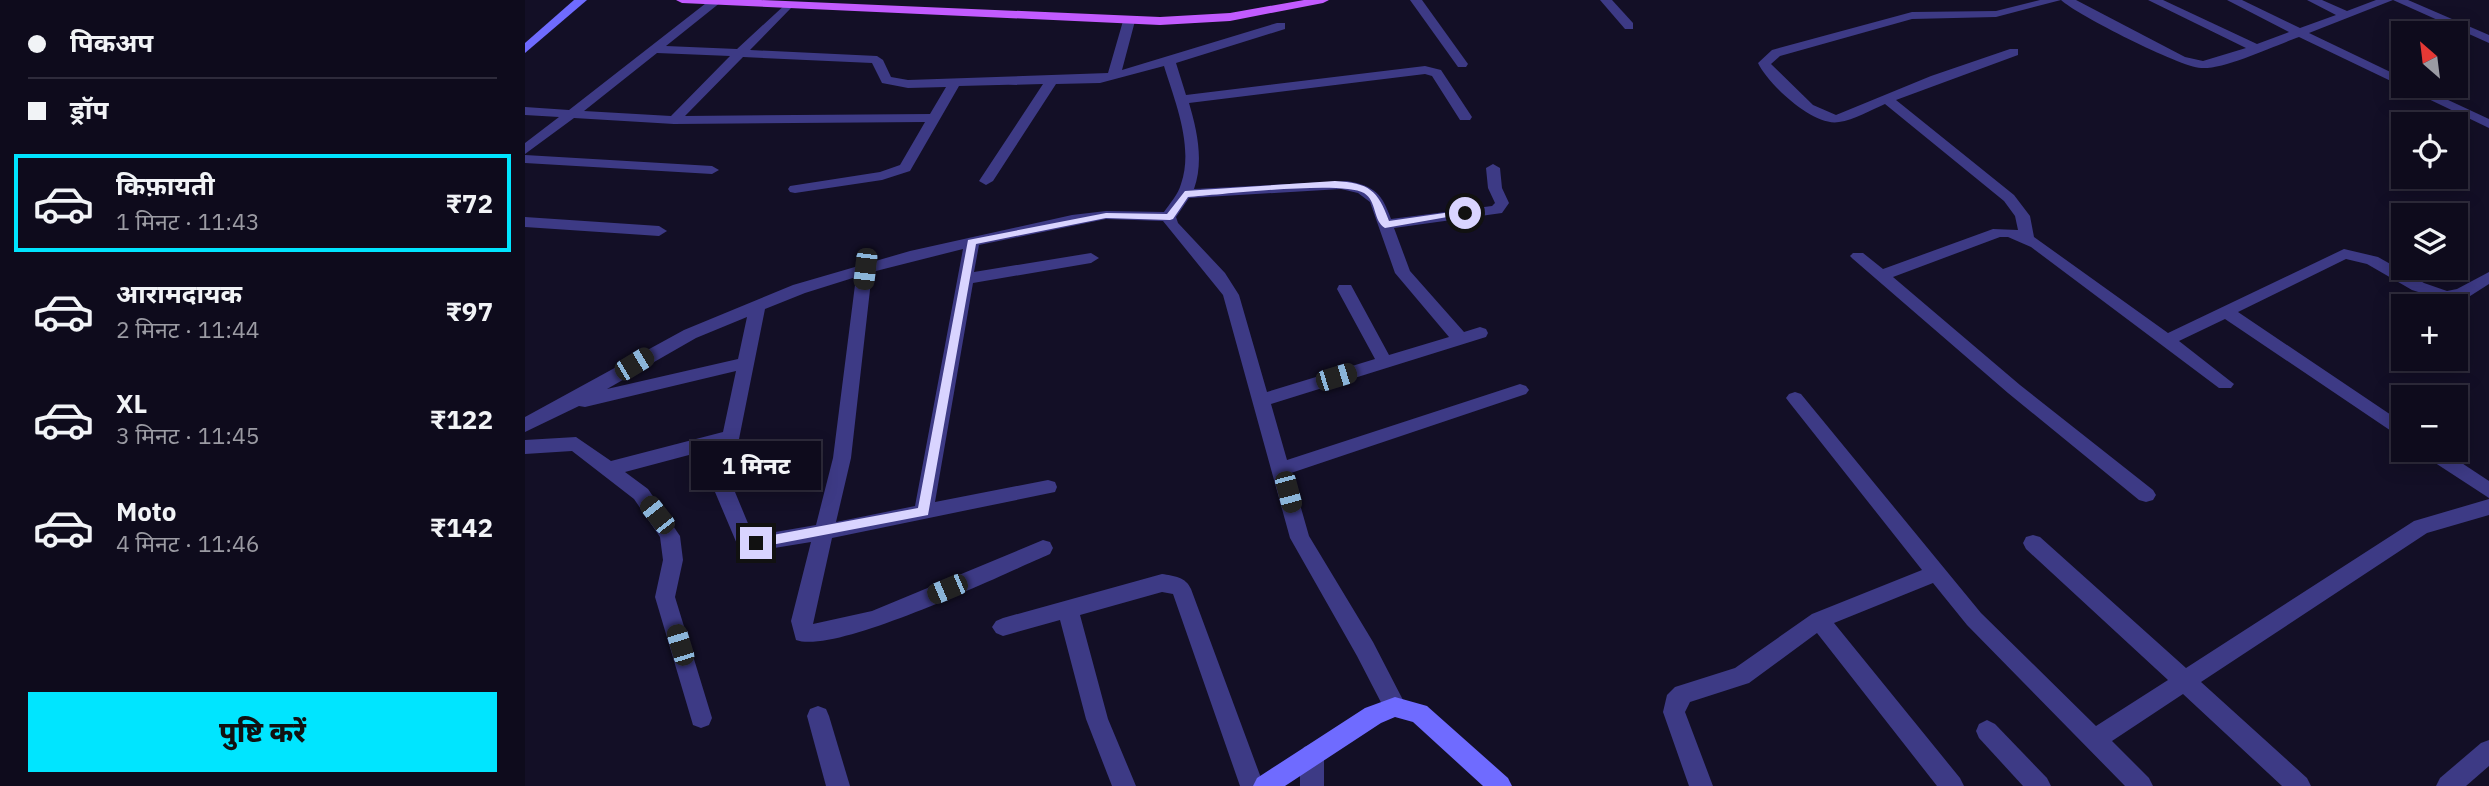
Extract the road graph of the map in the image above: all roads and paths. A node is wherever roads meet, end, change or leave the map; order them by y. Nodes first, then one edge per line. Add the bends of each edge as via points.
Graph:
1 (581, 0) edge
2 (682, 0) edge
3 (1323, 0) edge
4 (1416, 0) edge
5 (1606, 0) edge
6 (2055, 0) edge
7 (2067, 0) edge
8 (2154, 0) edge
9 (2232, 0) edge
10 (2313, 0) edge
11 (2386, 0) edge
12 (2398, 0) edge
13 (715, 2) junction
14 (788, 5) junction
15 (2346, 15) junction
16 (1129, 21) junction
17 (1281, 26) dead end
18 (1629, 26) dead end
19 (2298, 32) junction
20 (2489, 39) edge
21 (2256, 48) junction
22 (525, 49) edge
23 (655, 49) junction
24 (2014, 52) dead end
25 (741, 53) junction
26 (1169, 61) junction
27 (1462, 64) dead end
28 (1114, 76) junction
29 (2391, 77) edge
30 (1052, 80) junction
31 (955, 83) junction
32 (2434, 98) edge
33 (1887, 99) junction
34 (1180, 100) junction
35 (525, 111) edge
36 (572, 114) junction
37 (1465, 117) dead end
38 (935, 118) junction
39 (674, 120) junction
40 (2489, 124) edge
41 (525, 150) edge
42 (525, 159) edge
43 (1493, 168) dead end
44 (712, 170) dead end
45 (986, 181) dead end
46 (1187, 186) junction
47 (795, 189) dead end
48 (1170, 217) junction
49 (525, 222) edge
50 (1385, 225) junction
51 (659, 231) dead end
52 (2026, 238) junction
53 (972, 242) junction
54 (1858, 256) dead end
55 (1091, 258) dead end
56 (865, 269) junction
57 (1881, 276) junction
58 (2489, 277) edge
59 (965, 279) junction
60 (1345, 289) dead end
61 (758, 304) junction
62 (2226, 312) junction
63 (1480, 333) dead end
64 (1460, 339) junction
65 (2168, 340) junction
66 (1385, 362) junction
67 (746, 363) junction
68 (2225, 384) dead end
69 (1520, 390) dead end
70 (1795, 398) dead end
71 (1262, 400) junction
72 (568, 404) junction
73 (531, 423) edge
74 (2391, 424) edge
75 (731, 437) junction
76 (525, 448) edge
77 (2447, 462) edge
78 (1282, 468) junction
79 (608, 469) junction
80 (1048, 487) dead end
81 (2489, 491) edge
82 (2147, 495) dead end
83 (2489, 506) edge
84 (924, 512) junction
85 (824, 532) junction
86 (2033, 544) dead end
87 (1043, 548) dead end
88 (1936, 573) junction
89 (1068, 610) junction
90 (1819, 620) junction
91 (1003, 627) dead end
92 (2185, 682) junction
93 (1395, 707) junction
94 (818, 716) dead end
95 (701, 718) dead end
96 (1987, 731) dead end
97 (2094, 740) junction
98 (2489, 751) edge
99 (1312, 755) junction
100 (838, 786) edge
101 (1124, 786) edge
102 (1252, 786) edge
103 (1265, 786) edge
104 (1312, 786) edge
105 (1500, 786) edge
106 (1701, 786) edge
107 (1952, 786) edge
108 (2039, 786) edge
109 (2141, 786) edge
110 (2299, 786) edge
111 (2448, 786) edge

1 - 22 street
2 - 13 main road
3 - 16 main road via 1230,17
4 - 27 street
5 - 18 street
6 - 33 street via 1996,14 1912,16 1776,53 1764,63 1826,118 1842,117
7 - 21 street via 2189,63 2212,64
8 - 21 street
9 - 19 street
10 - 15 street
11 - 15 street
12 - 20 street
13 - 14 main road
13 - 23 street
14 - 16 main road
14 - 25 street
15 - 19 street
16 - 28 street
17 - 26 street
19 - 21 street
19 - 29 street
23 - 25 street
23 - 36 street
24 - 33 street
25 - 31 street via 877,60 892,83
25 - 39 street
26 - 28 street
26 - 34 street
28 - 30 street
30 - 31 street
30 - 45 street
31 - 38 street
32 - 40 street
33 - 52 street via 2021,210
34 - 37 street via 1425,70 1437,73
34 - 46 street via 1192,148
35 - 36 street
36 - 39 street
36 - 41 street
38 - 39 street
38 - 47 street via 905,168 897,173
42 - 44 street
43 - 50 street via 1502,203 1497,210
46 - 48 street
46 - 50 street via 1350,185 1377,200
48 - 53 street via 1106,215
48 - 71 street via 1171,225 1231,295
49 - 51 street
50 - 64 street via 1403,272
52 - 57 street via 2011,232 1985,235
52 - 65 street
53 - 56 street
53 - 59 street
54 - 57 street
55 - 59 street
56 - 61 street
56 - 85 street via 842,458
57 - 82 street
58 - 62 street via 2460,294 2442,295 2368,259 2344,254
59 - 84 street
60 - 66 street
61 - 67 street
61 - 72 street via 656,351
62 - 65 street
62 - 74 street
63 - 64 street
64 - 66 street
65 - 68 street
66 - 71 street
67 - 72 street
67 - 75 street
69 - 78 street
70 - 88 street
71 - 78 street
72 - 73 street
73 - 76 street
75 - 79 street
75 - 85 street via 723,474 725,492 744,538 756,543
76 - 79 street via 576,444
77 - 81 street
78 - 93 street via 1300,538
79 - 95 street via 641,494 670,536 673,560 666,597
80 - 84 street
83 - 92 street via 2442,519
84 - 85 street
85 - 87 street via 803,633 874,619
86 - 92 street
88 - 90 street
88 - 97 street via 1974,619
89 - 91 street
89 - 101 street via 1097,719
89 - 102 street via 1162,583 1181,589
90 - 106 street via 1741,676 1683,694 1675,702 1674,712
90 - 107 street
92 - 97 street
92 - 110 street
93 - 99 street via 1373,715
93 - 105 street via 1419,713
94 - 100 street
96 - 108 street
97 - 109 street
98 - 111 street
99 - 103 street
99 - 104 street

